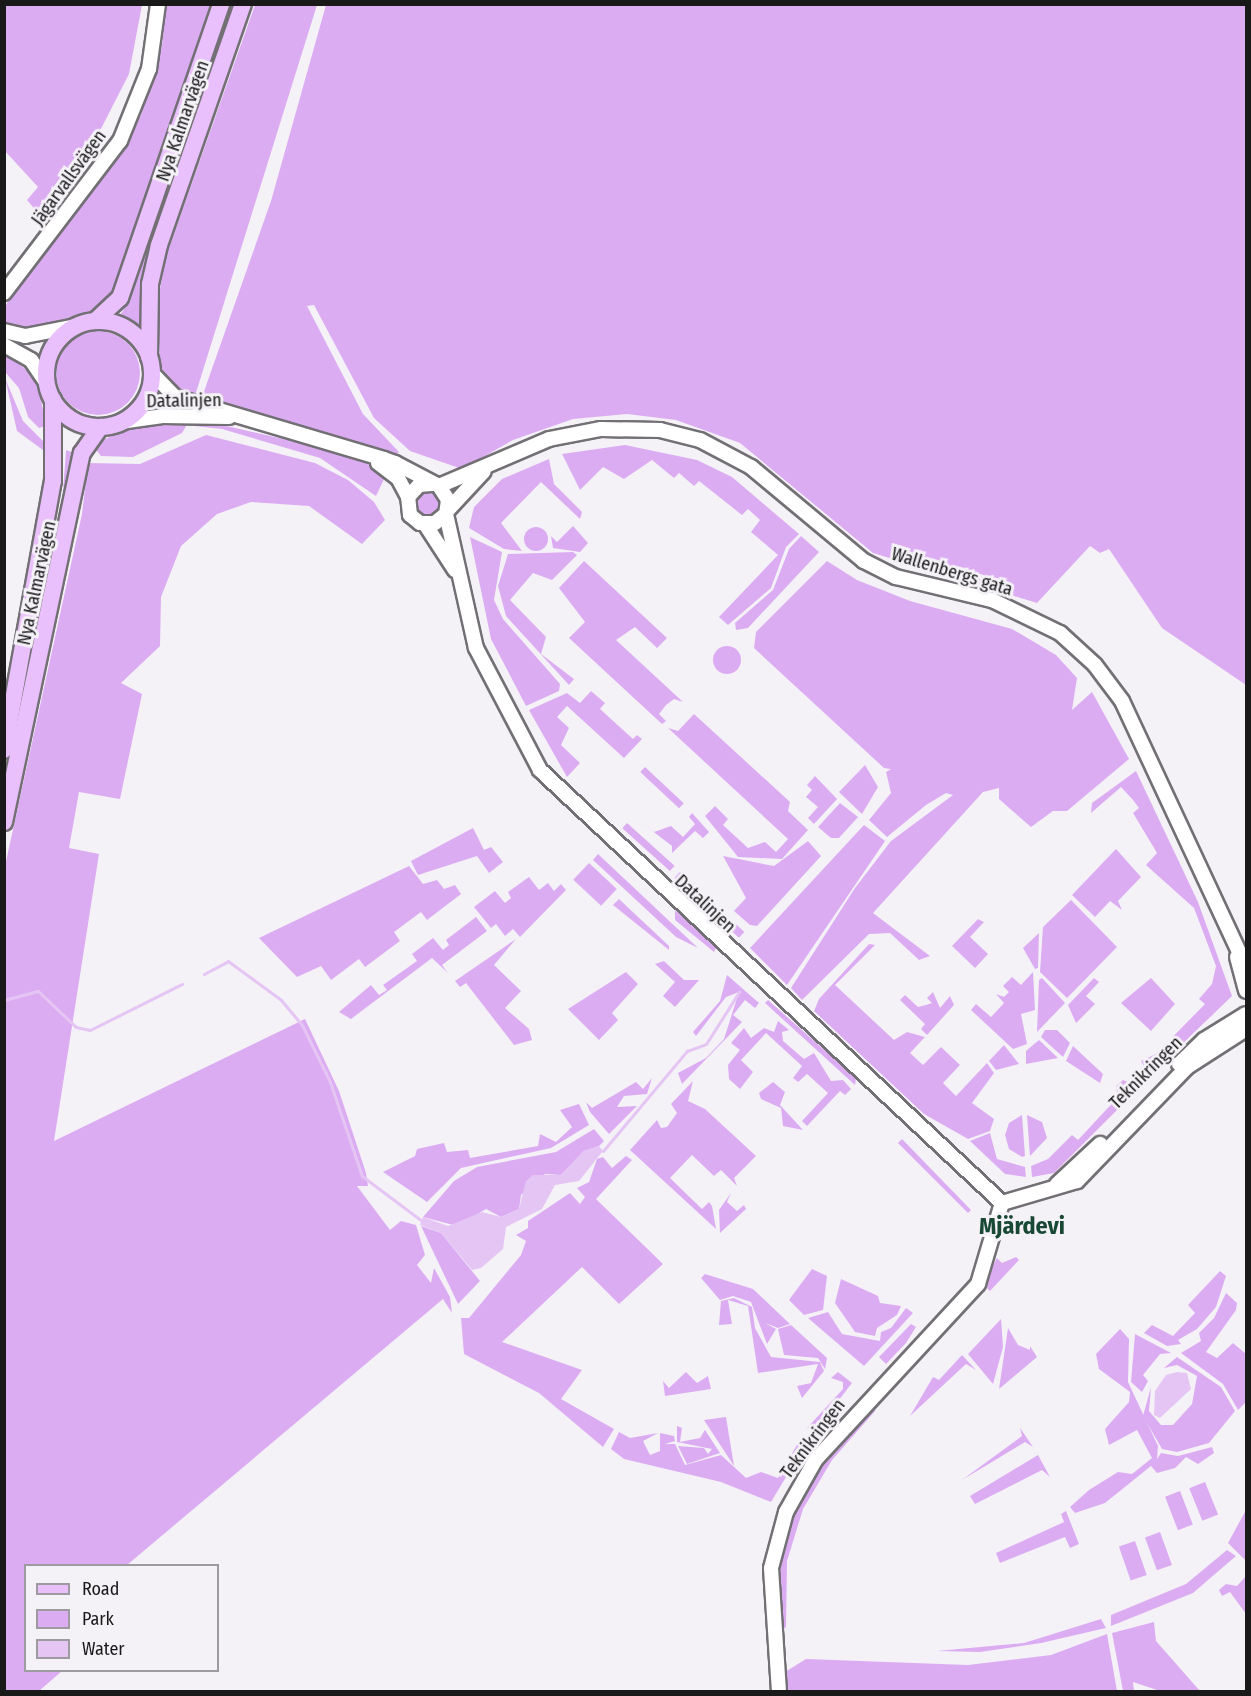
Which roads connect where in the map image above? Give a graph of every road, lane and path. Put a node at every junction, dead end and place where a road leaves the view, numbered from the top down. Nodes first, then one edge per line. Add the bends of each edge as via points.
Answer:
1 (158, 4) edge
2 (220, 4) edge
3 (243, 4) edge
4 (4, 293) edge
5 (94, 321) junction
6 (77, 326) junction
7 (4, 331) edge
8 (4, 345) edge
9 (150, 365) junction
10 (47, 384) junction
11 (53, 400) junction
12 (249, 419) junction
13 (120, 422) junction
14 (100, 427) junction
15 (352, 450) junction
16 (498, 461) junction
17 (437, 485) junction
18 (408, 497) junction
19 (446, 512) junction
20 (425, 524) junction
21 (459, 580) junction
22 (4, 750) edge
23 (4, 822) edge
24 (1230, 929) junction
25 (1246, 967) edge
26 (1246, 991) edge
27 (1246, 1014) edge
28 (1246, 1029) edge
29 (1050, 1189) junction
30 (1002, 1203) junction
31 (779, 1692) edge

1 - 4 street, Jägarvallsvägen via 149,69 124,133
2 - 5 main road, Nya Kalmarvägen via 120,298
3 - 9 main road, Nya Kalmarvägen via 159,245 150,284
5 - 6 main road
5 - 9 main road via 128,330
6 - 7 street via 25,336
6 - 10 main road via 50,354
8 - 10 street via 31,360
9 - 12 street, Datalinjen via 169,394
9 - 13 main road via 143,402
10 - 11 main road
11 - 14 main road via 77,422
11 - 22 main road, Nya Kalmarvägen via 53,482
12 - 13 street, Datalinjen via 194,415
12 - 15 street, Datalinjen
13 - 14 main road
14 - 23 main road, Nya Kalmarvägen via 82,453
15 - 17 street, Datalinjen via 395,463
15 - 18 street, Datalinjen via 391,471
16 - 17 street, Wallenbergs gata
16 - 19 street, Wallenbergs gata
16 - 24 street, Wallenbergs gata via 549,439 601,429 660,430 700,440 751,468 864,561 897,577 992,600 1060,633 1095,665 1122,701
17 - 18 street via 419,485
17 - 19 street via 448,500
18 - 20 street via 410,515
19 - 20 street
19 - 21 street, Datalinjen
20 - 21 street, Datalinjen
21 - 30 street, Datalinjen via 483,665 551,784
24 - 25 street, Wallenbergs gata
24 - 26 street, Wallenbergs gata
27 - 29 street, Teknikringen via 1204,1040
28 - 29 street, Teknikringen via 1187,1067 1077,1181
29 - 30 street, Teknikringen
30 - 31 street, Teknikringen via 994,1217 978,1284 875,1390 810,1468 780,1529 770,1590

